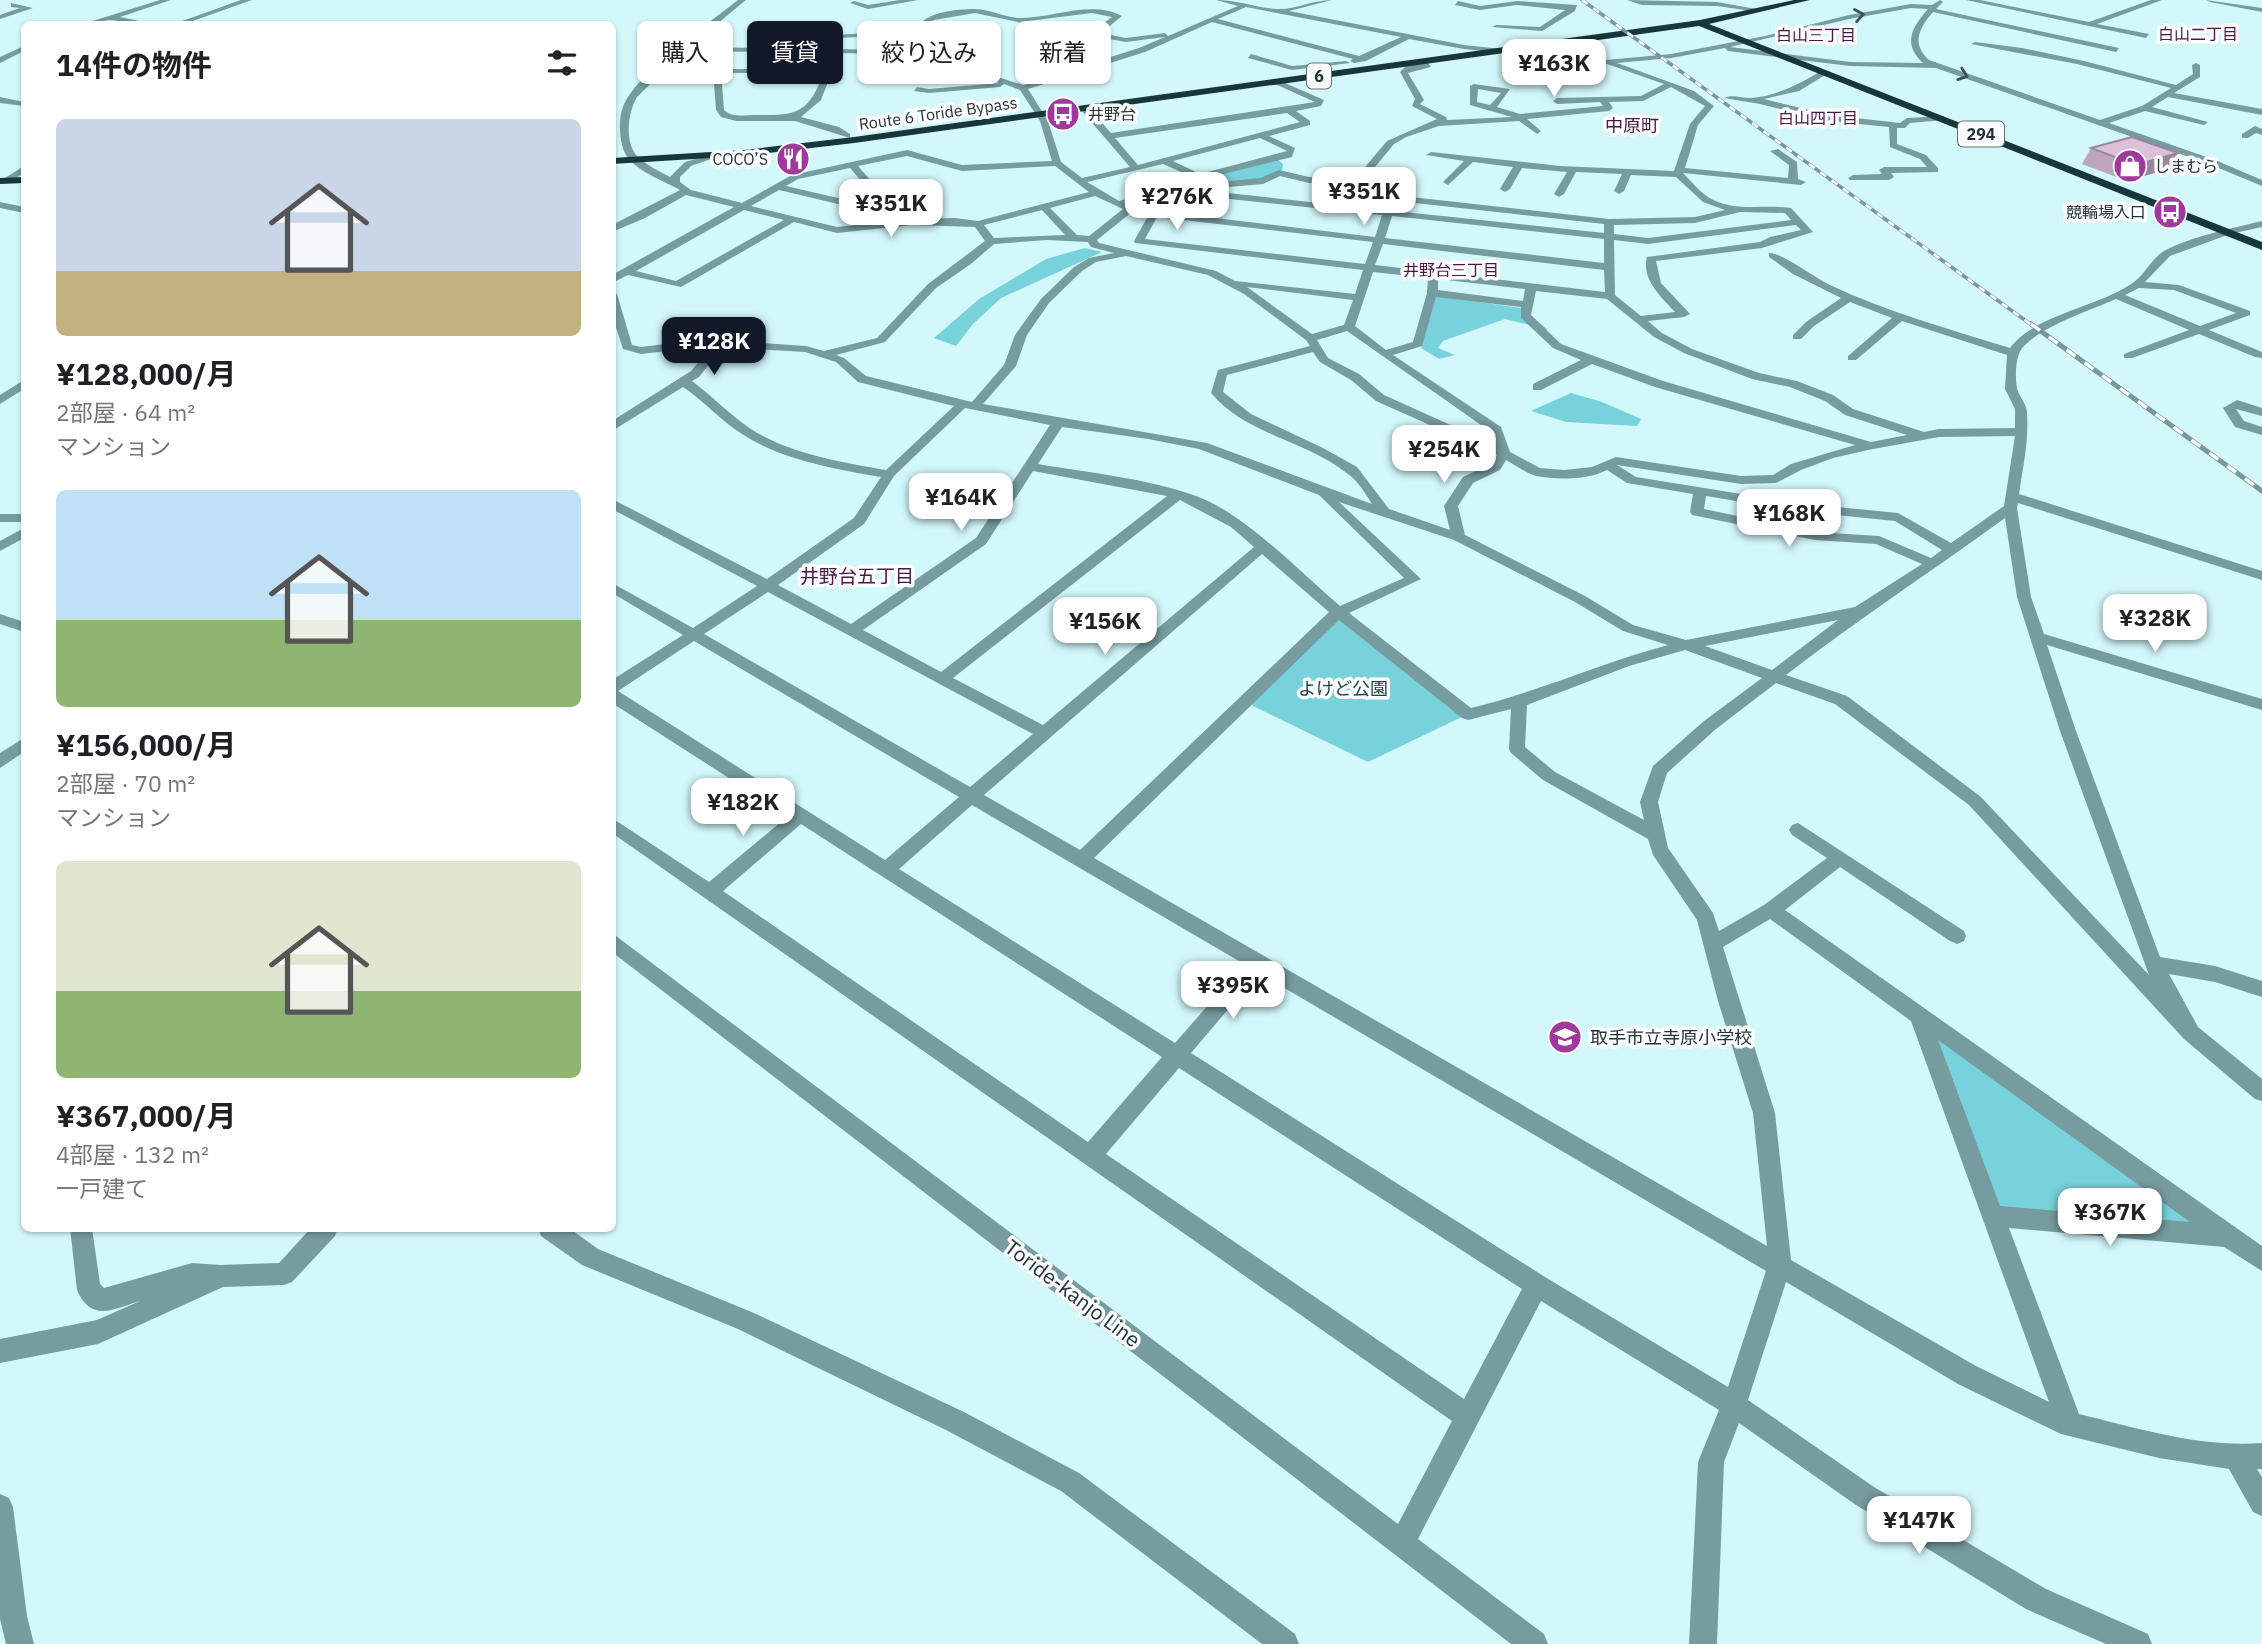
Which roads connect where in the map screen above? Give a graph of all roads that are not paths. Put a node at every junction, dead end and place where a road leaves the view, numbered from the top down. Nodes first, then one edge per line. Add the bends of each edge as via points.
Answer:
1 (2, 0) edge
2 (30, 0) edge
3 (167, 0) edge
4 (248, 0) edge
5 (742, 0) edge
6 (863, 0) edge
7 (914, 0) edge
8 (1220, 0) edge
9 (1328, 0) edge
10 (1567, 0) edge
11 (1631, 0) edge
12 (1784, 0) edge
13 (1806, 0) edge
14 (1941, 0) edge
15 (1970, 0) edge
16 (1987, 0) edge
17 (2158, 0) edge
18 (2210, 0) edge
19 (1662, 2) edge
20 (1716, 2) edge
21 (2236, 2) edge
22 (967, 3) dead end
23 (16, 4) junction
24 (1458, 4) dead end
25 (1102, 5) dead end
26 (1245, 5) junction
27 (1933, 8) junction
28 (1572, 9) junction
29 (1752, 9) junction
30 (2262, 9) edge
31 (0, 10) edge
32 (1092, 10) junction
33 (975, 11) junction
34 (1280, 11) junction
35 (0, 17) edge
36 (1494, 17) dead end
37 (109, 18) junction
38 (1020, 20) joint
39 (1212, 20) junction
40 (98, 21) edge
41 (130, 21) edge
42 (187, 21) edge
43 (717, 21) edge
44 (927, 21) edge
45 (1695, 21) junction
46 (2091, 23) junction
47 (1612, 33) junction
48 (1182, 34) junction
49 (857, 35) edge
50 (1407, 37) junction
51 (733, 41) edge
52 (1745, 41) junction
53 (1975, 44) dead end
54 (1711, 47) junction
55 (1477, 49) junction
56 (21, 50) edge
57 (2116, 50) junction
58 (1499, 51) junction
59 (1782, 55) junction
60 (1251, 56) dead end
61 (1363, 59) junction
62 (0, 61) edge
63 (1425, 61) junction
64 (1606, 62) junction
65 (2084, 63) junction
66 (1348, 65) junction
67 (2196, 65) dead end
68 (1937, 66) junction
69 (1826, 72) junction
70 (1001, 82) edge
71 (1278, 82) junction
72 (644, 84) edge
73 (718, 84) edge
74 (823, 84) edge
75 (1007, 84) junction
76 (1670, 85) junction
77 (2176, 87) junction
78 (1023, 88) junction
79 (917, 89) dead end
80 (2166, 94) junction
81 (1728, 98) dead end
82 (0, 100) edge
83 (1749, 100) junction
84 (1557, 101) dead end
85 (1604, 101) junction
86 (21, 104) edge
87 (1084, 108) junction
88 (1492, 108) dead end
89 (2145, 108) junction
90 (1289, 110) junction
91 (1037, 112) junction
92 (2262, 112) edge
93 (1520, 117) junction
94 (796, 118) junction
95 (1941, 118) junction
96 (2204, 122) dead end
97 (1438, 123) junction
98 (2100, 123) junction
99 (1894, 125) junction
100 (1537, 131) dead end
101 (2262, 132) edge
102 (1261, 135) junction
103 (2245, 135) dead end
104 (1110, 136) junction
105 (851, 138) junction
106 (1775, 151) dead end
107 (616, 155) edge
108 (714, 155) junction
109 (1431, 155) dead end
110 (633, 157) junction
111 (616, 160) edge
112 (1165, 160) junction
113 (1470, 160) junction
114 (867, 161) junction
115 (1057, 163) junction
116 (852, 165) junction
117 (1518, 166) junction
118 (1136, 168) junction
119 (1573, 169) junction
120 (1628, 172) junction
121 (1679, 172) junction
122 (1199, 177) junction
123 (1853, 177) dead end
124 (1079, 180) junction
125 (675, 182) junction
126 (1358, 182) junction
127 (1448, 182) dead end
128 (2262, 183) edge
129 (778, 187) junction
130 (1505, 189) dead end
131 (1619, 191) dead end
132 (686, 192) junction
133 (1096, 193) junction
134 (1559, 194) dead end
135 (1393, 198) junction
136 (1118, 204) junction
137 (0, 205) edge
138 (743, 207) junction
139 (1044, 207) junction
140 (1131, 208) junction
141 (21, 209) edge
142 (871, 209) junction
143 (1741, 209) junction
144 (1154, 214) junction
145 (1387, 214) junction
146 (791, 219) junction
147 (1609, 222) junction
148 (1797, 222) junction
149 (978, 224) junction
150 (2262, 224) edge
151 (1035, 225) junction
152 (616, 227) edge
153 (848, 228) junction
154 (2227, 232) junction
155 (1074, 238) junction
156 (1092, 239) junction
157 (1379, 239) junction
158 (1609, 239) junction
159 (991, 241) junction
160 (2262, 246) edge
161 (1125, 253) junction
162 (1773, 255) dead end
163 (1609, 267) junction
164 (1371, 268) junction
165 (627, 272) junction
166 (1433, 275) junction
167 (616, 278) edge
168 (1230, 282) junction
169 (2137, 285) junction
170 (1531, 287) junction
171 (1432, 293) junction
172 (2116, 295) junction
173 (1610, 296) junction
174 (1850, 297) junction
175 (1360, 298) junction
176 (1528, 305) junction
177 (616, 308) edge
178 (1901, 316) junction
179 (1641, 319) junction
180 (1349, 327) junction
181 (2197, 329) junction
182 (1797, 337) dead end
183 (720, 343) junction
184 (1313, 343) junction
185 (2012, 353) junction
186 (1384, 354) junction
187 (824, 355) junction
188 (2128, 356) dead end
189 (1852, 358) dead end
190 (2261, 358) edge
191 (1591, 360) junction
192 (683, 381) junction
193 (21, 386) edge
194 (1537, 387) dead end
195 (0, 400) edge
196 (969, 405) junction
197 (2262, 412) edge
198 (616, 421) edge
199 (1058, 423) junction
200 (2262, 431) edge
201 (2021, 432) junction
202 (1923, 436) junction
203 (1868, 446) junction
204 (1504, 454) junction
205 (1608, 465) junction
206 (1031, 467) junction
207 (889, 474) junction
208 (1319, 489) junction
209 (1700, 492) junction
210 (1177, 495) junction
211 (2012, 502) junction
212 (616, 505) edge
213 (1385, 513) junction
214 (0, 518) edge
215 (21, 518) edge
216 (21, 534) edge
217 (1459, 537) junction
218 (1263, 546) junction
219 (0, 547) edge
220 (1952, 550) junction
221 (1933, 564) junction
222 (2262, 576) edge
223 (767, 586) junction
224 (616, 589) edge
225 (1338, 612) junction
226 (1858, 612) junction
227 (0, 619) edge
228 (21, 626) edge
229 (851, 631) junction
230 (693, 635) junction
231 (2037, 637) junction
232 (1686, 645) junction
233 (1776, 676) junction
234 (942, 679) junction
235 (616, 685) edge
236 (616, 698) edge
237 (1519, 702) junction
238 (2262, 705) edge
239 (1044, 733) junction
240 (21, 746) edge
241 (0, 762) edge
242 (970, 797) junction
243 (801, 815) junction
244 (616, 827) edge
245 (1798, 830) dead end
246 (1656, 835) junction
247 (1082, 859) junction
248 (1838, 859) junction
249 (886, 869) junction
250 (710, 891) junction
251 (1771, 910) junction
252 (1957, 936) dead end
253 (1713, 943) junction
254 (616, 944) edge
255 (1258, 961) junction
256 (2153, 964) junction
257 (2262, 989) edge
258 (1919, 1016) junction
259 (2191, 1033) junction
260 (1177, 1053) junction
261 (2262, 1092) edge
262 (1090, 1156) junction
263 (1994, 1216) junction
264 (82, 1232) edge
265 (323, 1232) edge
266 (555, 1232) edge
267 (2228, 1237) junction
268 (2262, 1260) edge
269 (1780, 1264) junction
270 (222, 1276) junction
271 (1537, 1284) junction
272 (0, 1350) edge
273 (1734, 1405) junction
274 (1467, 1419) junction
275 (2070, 1425) junction
276 (2249, 1457) edge
277 (2262, 1503) edge
278 (0, 1507) edge
279 (1401, 1545) junction
280 (20, 1644) edge
281 (1285, 1644) edge
282 (1534, 1644) edge
283 (1703, 1644) edge
284 (2138, 1644) edge

1 - 23 street
2 - 23 street
3 - 37 street
4 - 42 street
5 - 43 street
6 - 7 street via 854,3 868,6
8 - 26 street
9 - 34 street
10 - 28 street
11 - 19 street
12 - 29 highway, Route 6 Toride Bypass / 6
13 - 45 highway, Route 6 Toride Bypass / 6
14 - 27 street
15 - 46 street
16 - 46 street
17 - 46 street
18 - 21 street
19 - 20 street
20 - 29 street
21 - 30 street
22 - 33 street
23 - 31 street
23 - 35 street via 29,8
24 - 28 street
25 - 32 street
26 - 34 street
26 - 39 street
52 -> 27 street via 1911,6
27 - 57 street
27 - 68 street via 1915,30 1912,47 1919,57
28 - 36 street via 1542,29 1497,31
29 - 45 highway, Route 6 Toride Bypass / 6
32 - 38 street
32 - 48 street via 1118,16 1095,34 1126,40
33 - 38 street
33 - 44 street
34 - 50 street
37 - 40 street
37 - 41 street
39 - 48 street
39 - 61 street
45 - 47 highway, Route 6 Toride Bypass / 6
45 - 52 highway, 294
46 - 57 street via 2142,37
47 - 55 highway, Route 6 Toride Bypass / 6
47 - 58 highway, Route 6 Toride Bypass / 6
48 - 78 street
49 - 51 street
50 - 55 street
50 - 61 street
52 - 54 street
52 - 59 highway, 294
53 - 65 street
54 - 59 street
54 - 64 street
55 - 58 street
55 - 66 highway, Route 6 Toride Bypass / 6
56 - 62 street
57 - 65 street
58 - 63 highway, Route 6 Toride Bypass / 6
58 - 64 street
59 - 68 street
59 - 69 highway, 294
60 - 66 street via 1292,68
61 - 66 street
63 - 71 highway, Route 6 Toride Bypass / 6
63 - 97 street via 1429,65 1404,72 1418,92 1420,100 1415,104 1439,115 1443,119
64 - 76 street
65 - 77 street via 2081,65
66 - 91 highway, Route 6 Toride Bypass / 6
67 - 77 street via 2197,75
68 -> 98 street
69 - 83 street via 1796,89
69 - 95 highway, 294
70 - 75 street
71 - 87 highway, Route 6 Toride Bypass / 6
71 - 90 street via 1320,100
72 - 110 street via 626,107
73 - 94 street via 724,116
74 - 94 street via 818,98
75 - 78 street
75 - 79 street
76 - 85 street via 1643,98
76 - 121 street via 1695,94 1710,106 1694,124
77 - 80 street
78 - 91 street
80 - 89 street
80 - 92 street
81 - 83 street
82 - 86 street
83 - 99 street via 1829,118
84 - 85 street
85 - 93 street via 1609,108
87 - 91 highway, Route 6 Toride Bypass / 6
87 - 104 street
88 - 93 street
89 - 96 street
89 - 98 street
90 - 102 street via 1307,123
90 - 104 street
91 - 105 highway, Route 6 Toride Bypass / 6
91 - 115 street
93 - 97 street
93 - 100 street
94 - 105 street via 841,130
95 - 99 street
95 - 154 highway, 294
97 - 126 street via 1398,137 1378,153
98 - 128 street
99 - 123 street via 1893,145 1923,157 1935,170 1884,170 1889,177
101 - 103 street via 2255,129
102 - 112 street
102 - 122 street via 1292,150 1289,155
104 - 118 street
105 - 108 highway, Route 6 Toride Bypass / 6
105 - 110 highway, Route 6 Toride Bypass / 6
105 - 114 street
106 - 121 street via 1794,164 1797,181
107 - 110 highway, Route 6 Toride Bypass / 6
108 - 110 highway, Route 6 Toride Bypass / 6
108 - 125 street via 685,167
109 - 113 street
110 - 111 highway, Route 6 Toride Bypass / 6
110 - 125 street
112 - 118 street
112 - 122 street
113 - 117 street
113 - 127 street
114 - 115 street via 907,153 962,168
114 - 116 street
115 - 124 street
116 - 129 street via 795,177
116 - 142 street via 881,198
117 - 119 street
117 - 130 street
118 - 124 street
119 - 120 street
119 - 134 street
120 - 121 street
120 - 131 street
121 - 143 street via 1698,194
122 - 126 street via 1218,185 1263,181 1279,173 1309,180
124 - 133 street
125 - 132 street via 687,188
126 - 135 street via 1363,190
129 - 138 street
129 - 142 street
132 - 138 street
132 - 152 street
133 - 136 street
133 - 139 street
135 - 145 street
135 - 147 street
136 - 140 street
136 - 145 street via 1172,190
137 - 141 street
138 - 146 street
138 - 165 street
139 - 151 street
139 - 155 street
140 - 144 street
140 - 156 street
142 - 153 street
143 - 147 street via 1695,220
143 - 148 street via 1788,210
144 - 157 street
144 - 164 street via 1139,241
145 - 157 street
145 - 158 street
146 - 153 street via 837,230
146 - 165 street via 677,285
147 - 158 street
148 - 158 street via 1648,242
148 - 179 street via 1808,232 1762,244 1651,259 1649,269 1660,290 1684,314
149 - 151 street
149 - 153 street via 955,221
149 - 159 street
150 - 154 street
151 - 155 street
151 - 159 street
154 - 160 highway, 294
154 - 169 street via 2166,254
155 - 156 street
156 - 161 street via 1095,245
157 - 163 street
157 - 164 street
158 - 163 street
159 - 187 street via 932,286 881,340
161 - 168 street via 1212,273
161 - 196 street via 1093,260 1078,269 1045,301 1021,335 1010,366
162 - 174 street via 1815,283
163 - 173 street
164 - 166 street
164 - 175 street
165 - 167 street
166 - 170 street
166 - 171 street
168 - 175 street
168 - 184 street
169 - 172 street
169 - 181 street via 2175,288 2250,314
170 - 173 street
170 - 176 street
171 - 176 street
171 - 186 street via 1418,344
172 - 181 street
172 - 185 street via 2028,336
173 - 179 street
174 - 178 street
174 - 182 street
175 - 180 street
176 - 191 street via 1525,316 1557,346
177 - 183 street via 627,347 640,351
178 - 185 street
178 - 189 street
179 - 202 street via 1658,335 1688,351 1793,384 1829,398 1849,412
180 - 184 street
180 - 186 street
181 - 188 street
181 - 190 street
183 - 187 street via 806,349
183 - 192 street via 695,374
184 - 204 street via 1324,360 1380,398
184 - 213 street via 1222,373 1217,393 1233,411 1314,447 1354,472
185 - 201 street via 2011,389 2021,409
186 - 204 street via 1497,430
187 - 196 street via 840,360 862,379
191 - 194 street
191 - 203 street
192 - 198 street
192 - 207 street via 747,432 772,444 845,467
193 - 195 street
196 - 199 street
196 - 207 street
197 - 200 street via 2237,404 2229,408 2239,424
199 - 206 street
199 - 208 street via 1202,446
201 - 202 street
201 - 211 street
202 - 203 street
203 - 205 street via 1829,454 1776,479 1741,480 1616,461
204 - 205 street via 1537,472 1595,471
204 - 217 street via 1495,467 1468,480 1451,506
205 - 209 street via 1632,480
206 - 210 street
206 - 229 street via 981,541
207 - 223 street via 859,521
208 - 213 street
208 - 225 street via 1414,579
209 - 220 street via 1898,517
209 - 221 street via 1698,512 1815,536 1879,540
210 - 218 street via 1236,524
210 - 234 street
211 - 220 street
211 - 222 street
211 - 231 street via 2024,597
212 - 223 street
213 - 217 street
214 - 215 street
216 - 219 street
217 - 232 street via 1628,628
218 - 225 street
218 - 239 street
220 - 221 street
221 - 226 street
223 - 229 street
223 - 230 street
224 - 230 street
225 - 237 street via 1468,714
225 - 247 street
226 - 232 street
226 - 233 street
227 - 228 street
229 - 234 street
230 - 235 street
230 - 242 street
231 - 238 street
231 - 256 street
232 - 233 street
232 - 237 street via 1624,662
233 - 246 street via 1658,769 1649,802
233 - 259 street via 1841,700 1975,801
234 - 239 street
236 - 243 street
237 - 246 street via 1517,750 1549,776
239 - 242 street
240 - 241 street
242 - 247 street
242 - 249 street
243 - 249 street
243 - 250 street
244 - 250 street
245 - 248 street
246 - 253 street via 1659,850 1706,918
247 - 255 street
248 - 251 street
248 - 252 street
249 - 260 street
250 - 262 street
251 - 253 street
251 - 258 street
253 - 269 street via 1764,1113
254 - 279 street, Toride-kanjo Line
255 - 260 street
255 - 269 street
256 - 257 street via 2216,974
256 - 259 street
258 - 263 street
258 - 267 street
259 - 261 street
260 - 262 street
260 - 271 street
262 - 274 street
263 - 267 street
263 - 275 street
264 - 270 street via 89,1290 100,1301 192,1274
265 - 270 street via 284,1274
266 - 281 street via 590,1257 746,1321 1070,1482
267 - 268 street
269 - 273 street
269 - 275 street via 1968,1375
270 - 272 street via 98,1332
271 - 273 street
271 - 274 street
273 - 283 street via 1711,1462
273 - 284 street via 1865,1496 2036,1599
274 - 279 street
275 - 276 street via 2159,1445
276 - 277 street
278 - 280 street
279 - 282 street, Toride-kanjo Line

